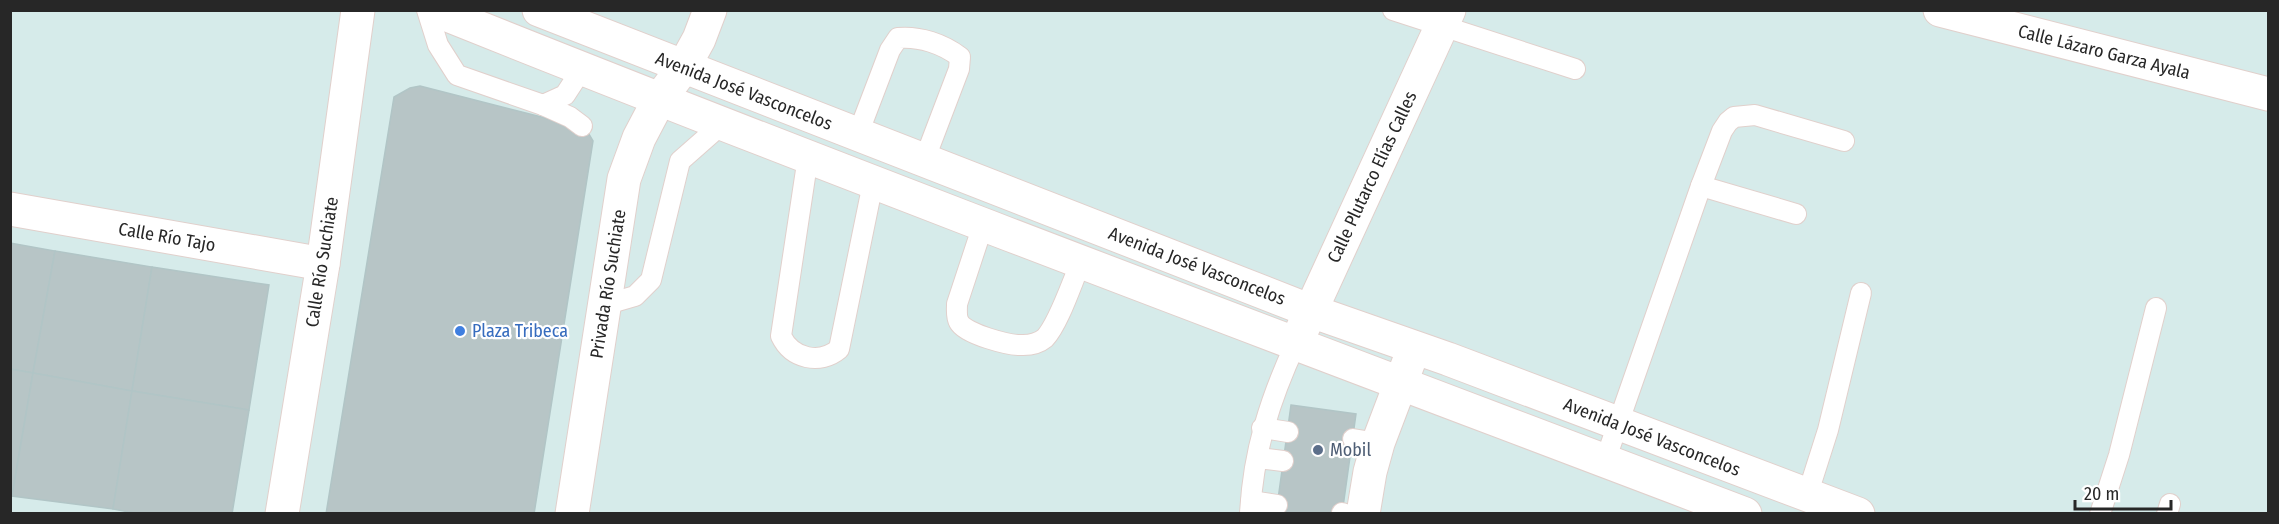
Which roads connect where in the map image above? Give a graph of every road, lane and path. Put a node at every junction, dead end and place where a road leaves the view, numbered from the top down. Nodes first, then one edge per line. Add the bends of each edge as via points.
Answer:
1 (358, 10) edge
2 (427, 10) edge
3 (435, 10) edge
4 (539, 10) edge
5 (710, 10) edge
6 (1393, 10) edge
7 (1940, 10) edge
8 (1445, 19) edge
9 (683, 68) junction
10 (582, 69) junction
11 (1575, 69) dead end
12 (2268, 94) edge
13 (659, 100) junction
14 (543, 105) junction
15 (722, 124) junction
16 (582, 126) dead end
17 (858, 134) junction
18 (1844, 141) dead end
19 (808, 157) junction
20 (924, 161) junction
21 (873, 183) junction
22 (1701, 186) junction
23 (10, 209) edge
24 (1796, 214) dead end
25 (983, 225) junction
26 (1081, 261) junction
27 (323, 264) junction
28 (1861, 293) dead end
29 (604, 306) junction
30 (2156, 308) dead end
31 (1311, 311) junction
32 (1296, 343) junction
33 (1414, 348) junction
34 (1401, 385) junction
35 (1619, 424) junction
36 (1262, 428) junction
37 (1287, 432) dead end
38 (1258, 458) junction
39 (1283, 461) dead end
40 (1605, 461) junction
41 (1807, 496) junction
42 (1277, 505) dead end
43 (1251, 507) edge
44 (282, 513) edge
45 (572, 513) edge
46 (1363, 513) edge
47 (1745, 513) edge
48 (1858, 513) edge
49 (2100, 513) edge

1 - 27 main road, Calle Río Suchiate
2 - 14 lane via 438,45 457,75
3 - 10 main road, Avenida José Vasconcelos
4 - 9 main road, Avenida José Vasconcelos
5 - 9 main road, Privada Río Suchiate
6 - 8 lane
7 - 12 main road, Calle Lázaro Garza Ayala
8 - 11 lane
8 - 31 main road, Calle Plutarco Elías Calles
9 - 13 main road, Privada Río Suchiate
9 - 17 main road, Avenida José Vasconcelos
10 - 13 main road, Avenida José Vasconcelos
10 - 14 lane via 565,95
13 - 15 main road, Avenida José Vasconcelos
13 - 29 main road, Privada Río Suchiate via 624,179
14 - 16 lane
15 - 19 main road, Avenida José Vasconcelos
15 - 29 lane via 680,161 651,280 636,296
17 - 20 main road, Avenida José Vasconcelos
17 - 20 lane via 898,38 914,37 951,50 960,57 959,69
18 - 22 lane via 1755,115 1734,117 1722,131
19 - 21 main road, Avenida José Vasconcelos
19 - 21 lane via 781,336 786,348 807,358 830,357 839,349
20 - 31 main road, Avenida José Vasconcelos
21 - 25 main road, Avenida José Vasconcelos
22 - 24 lane
22 - 35 lane
23 - 27 main road, Calle Río Tajo
25 - 26 main road, Avenida José Vasconcelos
25 - 26 lane via 957,304 959,324 971,333 1020,346 1043,339 1052,328
26 - 32 main road, Avenida José Vasconcelos
27 - 44 main road, Calle Río Suchiate
28 - 41 lane via 1828,430
29 - 45 main road, Privada Río Suchiate
30 - 49 lane via 2125,434
31 - 32 main road, Calle Plutarco Elías Calles
31 - 33 main road, Avenida José Vasconcelos
32 - 34 main road, Avenida José Vasconcelos
32 - 36 lane
33 - 34 main road
33 - 35 main road, Avenida José Vasconcelos
34 - 40 main road, Avenida José Vasconcelos
34 - 46 main road via 1362,456
35 - 40 lane
35 - 41 main road, Avenida José Vasconcelos
36 - 37 lane
36 - 38 lane
38 - 39 lane
38 - 43 lane
40 - 47 main road, Avenida José Vasconcelos
41 - 48 main road, Avenida José Vasconcelos
42 - 43 lane

